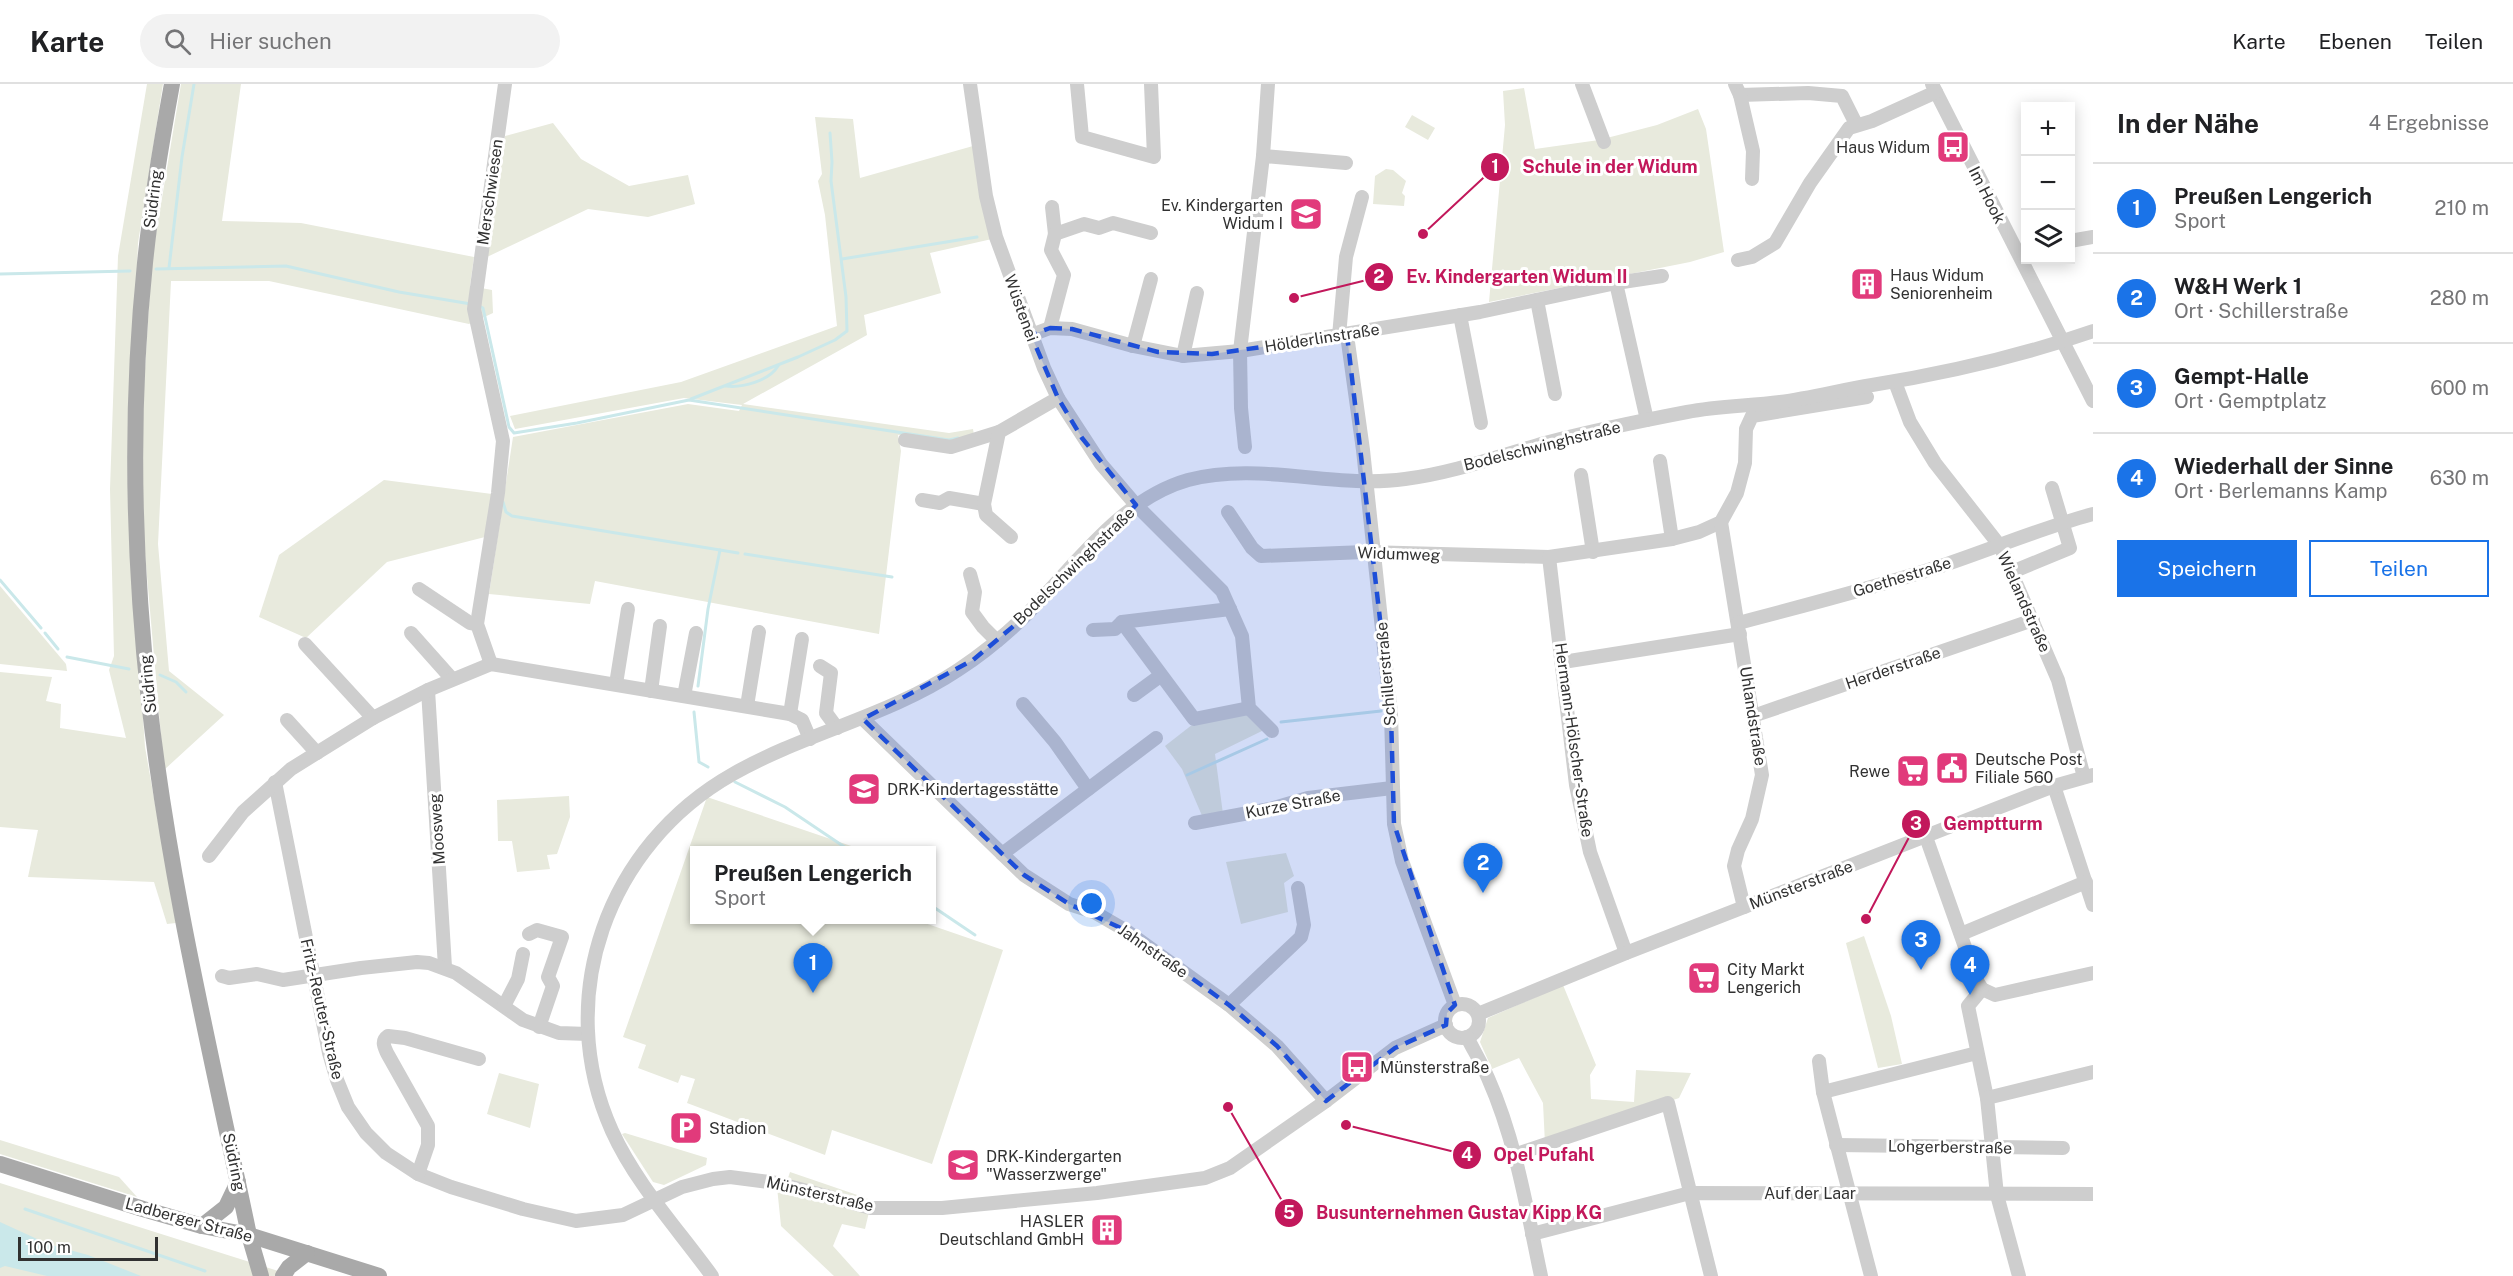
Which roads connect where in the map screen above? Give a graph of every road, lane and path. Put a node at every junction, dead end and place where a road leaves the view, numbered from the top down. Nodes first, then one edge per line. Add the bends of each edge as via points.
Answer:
1 (172, 84) edge
2 (505, 84) edge
3 (970, 84) edge
4 (1077, 84) edge
5 (1151, 84) edge
6 (1268, 84) edge
7 (1582, 84) edge
8 (1934, 88) edge
9 (1738, 89) edge
10 (1856, 124) junction
11 (1604, 142) dead end
12 (1263, 156) junction
13 (1346, 163) dead end
14 (1752, 179) dead end
15 (1362, 197) dead end
16 (1052, 207) dead end
17 (1151, 233) dead end
18 (1055, 234) junction
19 (2093, 237) edge
20 (2075, 240) edge
21 (2020, 250) edge
22 (1738, 260) dead end
23 (1662, 276) dead end
24 (1151, 279) dead end
25 (1616, 283) junction
26 (1197, 293) dead end
27 (1537, 300) junction
28 (1460, 315) junction
29 (1050, 328) junction
30 (2093, 331) edge
31 (1030, 335) junction
32 (1343, 336) junction
33 (2061, 342) junction
34 (1133, 346) junction
35 (1240, 351) junction
36 (1184, 356) junction
37 (1895, 382) junction
38 (1555, 394) dead end
39 (1867, 397) dead end
40 (1058, 398) junction
41 (2093, 401) edge
42 (1647, 420) junction
43 (1481, 423) dead end
44 (999, 432) junction
45 (905, 440) dead end
46 (1245, 447) dead end
47 (1660, 460) dead end
48 (1581, 475) dead end
49 (1366, 481) junction
50 (2052, 488) dead end
51 (922, 500) dead end
52 (984, 504) junction
53 (1136, 505) junction
54 (1228, 512) dead end
55 (2093, 514) edge
56 (1721, 522) junction
57 (2062, 522) junction
58 (1011, 537) dead end
59 (1672, 539) junction
60 (2000, 546) junction
61 (1593, 552) junction
62 (1374, 554) junction
63 (1549, 557) junction
64 (2012, 572) junction
65 (970, 574) dead end
66 (419, 589) dead end
67 (628, 609) dead end
68 (1230, 609) junction
69 (2033, 620) junction
70 (1122, 622) junction
71 (477, 624) junction
72 (660, 626) dead end
73 (1739, 629) junction
74 (1093, 630) dead end
75 (759, 632) dead end
76 (411, 633) dead end
77 (696, 633) dead end
78 (802, 639) dead end
79 (997, 641) junction
80 (305, 644) dead end
81 (1563, 662) junction
82 (490, 664) junction
83 (820, 666) dead end
84 (1160, 676) junction
85 (452, 679) junction
86 (616, 684) junction
87 (428, 690) junction
88 (651, 691) junction
89 (1134, 695) dead end
90 (684, 696) junction
91 (1023, 704) dead end
92 (747, 706) junction
93 (1249, 708) junction
94 (790, 714) junction
95 (1753, 717) junction
96 (373, 718) junction
97 (862, 719) junction
98 (287, 720) dead end
99 (837, 729) junction
100 (1272, 731) dead end
101 (1156, 738) dead end
102 (810, 739) junction
103 (317, 753) junction
104 (2088, 776) edge
105 (275, 782) junction
106 (2054, 786) junction
107 (1392, 788) junction
108 (1088, 789) junction
109 (1195, 823) dead end
110 (1926, 837) junction
111 (1002, 854) junction
112 (209, 856) dead end
113 (2086, 882) junction
114 (1298, 888) dead end
115 (2093, 905) edge
116 (1744, 907) junction
117 (529, 934) dead end
118 (1960, 934) junction
119 (1626, 952) junction
120 (523, 954) dead end
121 (444, 967) junction
122 (2093, 973) edge
123 (315, 975) junction
124 (222, 976) dead end
125 (1983, 989) junction
126 (1229, 1005) junction
127 (1455, 1005) junction
128 (504, 1006) junction
129 (1478, 1014) junction
130 (1446, 1025) junction
131 (539, 1027) junction
132 (588, 1034) junction
133 (1467, 1037) junction
134 (1977, 1053) junction
135 (479, 1059) dead end
136 (1819, 1061) dead end
137 (2093, 1072) edge
138 (1823, 1092) junction
139 (1987, 1098) junction
140 (1326, 1101) junction
141 (1836, 1146) junction
142 (1993, 1148) junction
143 (2063, 1148) dead end
144 (1514, 1155) junction
145 (0, 1164) edge
146 (418, 1174) junction
147 (238, 1182) junction
148 (1849, 1192) junction
149 (1690, 1193) junction
150 (2093, 1194) edge
151 (1997, 1195) junction
152 (656, 1201) junction
153 (202, 1226) junction
154 (1532, 1234) junction
155 (249, 1235) junction
156 (307, 1253) junction
157 (261, 1276) edge
158 (283, 1276) edge
159 (379, 1276) edge
160 (712, 1276) edge
161 (1541, 1276) edge
162 (1711, 1276) edge
163 (1870, 1276) edge
164 (2019, 1276) edge

1 - 147 main road, Südring via 155,177 140,325 135,433 141,624 173,866
2 - 71 street, Merschwiesen via 475,305 503,441
3 - 31 street, Wüstenei via 986,196
4 - 5 street via 1082,137 1154,157
6 - 12 street
7 - 11 street
8 - 10 street via 1872,121
8 - 21 street, Im Hook
9 - 10 street via 1842,96
9 - 14 street via 1753,151
10 - 22 street via 1849,128 1810,183 1775,243 1752,257
12 - 13 street
12 - 35 street
15 - 32 street, Schillerstraße via 1346,257
16 - 18 street
17 - 18 street via 1113,223 1099,228 1084,225
18 - 29 street via 1051,250 1064,276
19 - 20 street
21 - 33 street, Im Hook
23 - 25 street, Hölderlinstraße
24 - 34 street
25 - 27 street, Hölderlinstraße
25 - 42 street
26 - 36 street
27 - 28 street, Hölderlinstraße
27 - 38 street
28 - 32 street, Hölderlinstraße
28 - 43 street
29 - 31 street, Hölderlinstraße
29 - 34 street, Hölderlinstraße via 1072,329
30 - 33 street, Bodelschwinghstraße
31 - 40 street, Wüstenei
32 - 35 street, Hölderlinstraße
32 - 49 street, Schillerstraße
33 - 37 street, Bodelschwinghstraße via 2001,360
33 - 41 street, Im Hook
34 - 36 street, Hölderlinstraße
35 - 36 street, Hölderlinstraße
35 - 46 street
37 - 42 street, Bodelschwinghstraße
37 - 60 street, Wielandstraße via 1910,422 1935,464
39 - 56 street via 1752,416 1746,429 1745,463 1737,493
40 - 44 street
40 - 53 street, Wüstenei via 1101,464
42 - 49 street, Bodelschwinghstraße via 1551,441 1432,475
44 - 45 street via 951,447
44 - 52 street
47 - 59 street
48 - 61 street
49 - 53 street, Bodelschwinghstraße via 1223,474 1184,481
49 - 62 street, Schillerstraße
50 - 57 street
51 - 52 street via 940,503 948,498
52 - 58 street via 986,515
53 - 68 street, Wüstenei via 1222,591
53 - 79 street, Bodelschwinghstraße
54 - 62 street, Widumweg via 1252,548 1262,556
55 - 57 street, Goethestraße
56 - 59 street, Widumweg
56 - 73 street, Uhlandstraße
57 - 60 street, Goethestraße
57 - 64 street via 2070,548
59 - 61 street, Widumweg
60 - 64 street, Wielandstraße
60 - 73 street, Goethestraße
61 - 63 street, Widumweg
62 - 63 street, Widumweg
62 - 107 street, Schillerstraße via 1391,714
63 - 81 street, Hermann-Hölscher-Straße
64 - 69 street, Wielandstraße
65 - 79 street via 975,592 972,612
66 - 71 street
67 - 86 street
68 - 70 street
68 - 93 street, Wüstenei via 1242,636
69 - 95 street, Herderstraße
69 - 104 street, Wielandstraße via 2058,680
70 - 74 street via 1115,629
70 - 84 street
71 - 82 street
72 - 88 street
73 - 81 street, Goethestraße
73 - 95 street, Uhlandstraße
75 - 92 street
76 - 85 street
77 - 90 street
78 - 94 street
79 - 97 street, Bodelschwinghstraße via 944,679
80 - 96 street
81 - 119 street, Hermann-Hölscher-Straße via 1576,785 1590,852
82 - 85 street
82 - 86 street
83 - 99 street via 831,673 826,713
84 - 89 street
84 - 93 street via 1194,719
85 - 87 street
86 - 88 street
87 - 96 street
87 - 121 street, Moosweg
88 - 90 street
90 - 92 street
91 - 108 street
92 - 94 street
93 - 100 street
94 - 102 street via 802,720
95 - 116 street, Uhlandstraße via 1762,775 1752,819 1734,866
96 - 103 street
97 - 99 street, Bodelschwinghstraße
97 - 111 street, Jahnstraße
98 - 103 street
99 - 102 street, Bodelschwinghstraße
101 - 108 street
102 - 132 street, Bodelschwinghstraße via 750,765 705,791 665,825 639,856 603,927 590,980
103 - 105 street
104 - 106 street, Münsterstraße
105 - 112 street via 243,812
105 - 123 street, Fritz-Reuter-Straße
106 - 110 street, Münsterstraße
106 - 113 street
107 - 109 street, Kurze Straße via 1308,798
107 - 127 street, Schillerstraße via 1402,861
108 - 111 street
110 - 116 street, Münsterstraße
110 - 118 street
111 - 126 street, Jahnstraße via 1047,891 1125,930
113 - 115 street
113 - 118 street
114 - 126 street via 1304,925 1301,937
116 - 119 street, Münsterstraße
117 - 131 street via 537,930 562,937 549,977 553,986
118 - 125 street
119 - 129 street, Münsterstraße
120 - 128 street via 518,979
121 - 123 street via 417,962
121 - 128 street
122 - 125 street via 1995,994
123 - 124 street via 283,980 257,974
123 - 146 street, Fritz-Reuter-Straße via 329,1053 348,1107 379,1146
125 - 134 street via 1968,1006
126 - 140 street, Jahnstraße via 1277,1046
127 - 129 street via 1468,1004
127 - 130 street via 1447,1013
128 - 131 street
129 - 133 street via 1478,1028
130 - 133 street via 1453,1035
130 - 140 street, Münsterstraße via 1395,1048
131 - 132 street via 559,1033
132 - 152 street, Bodelschwinghstraße via 595,1082 605,1114 624,1156
133 - 144 street via 1488,1078
134 - 138 street
134 - 139 street
135 - 146 street via 405,1038 384,1039 387,1053 428,1126 428,1145
136 - 138 street
137 - 139 street
138 - 141 street
139 - 142 street
140 - 152 street, Münsterstraße via 1230,1168 1195,1180 942,1208 871,1208 777,1183 730,1177 682,1187
141 - 142 street, Lohgerberstraße
141 - 148 street
142 - 143 street, Lohgerberstraße
142 - 151 street
144 - 149 street via 1668,1103
144 - 154 street
145 - 153 main road, Ladberger Straße
146 - 152 street, Fritz-Reuter-Straße via 523,1209 576,1221 623,1215
147 - 153 main road via 226,1207
147 - 155 main road, Südring
148 - 149 street, Auf der Laar
148 - 151 street, Auf der Laar
148 - 163 street
149 - 154 street, Auf der Laar
149 - 162 street
150 - 151 street, Auf der Laar
151 - 164 street
152 - 160 street, Bodelschwinghstraße
153 - 155 main road, Ladberger Straße
154 - 161 street
155 - 156 main road, Ladberger Straße
155 - 157 main road, Südring
156 - 158 main road
156 - 159 main road, Ladberger Straße

